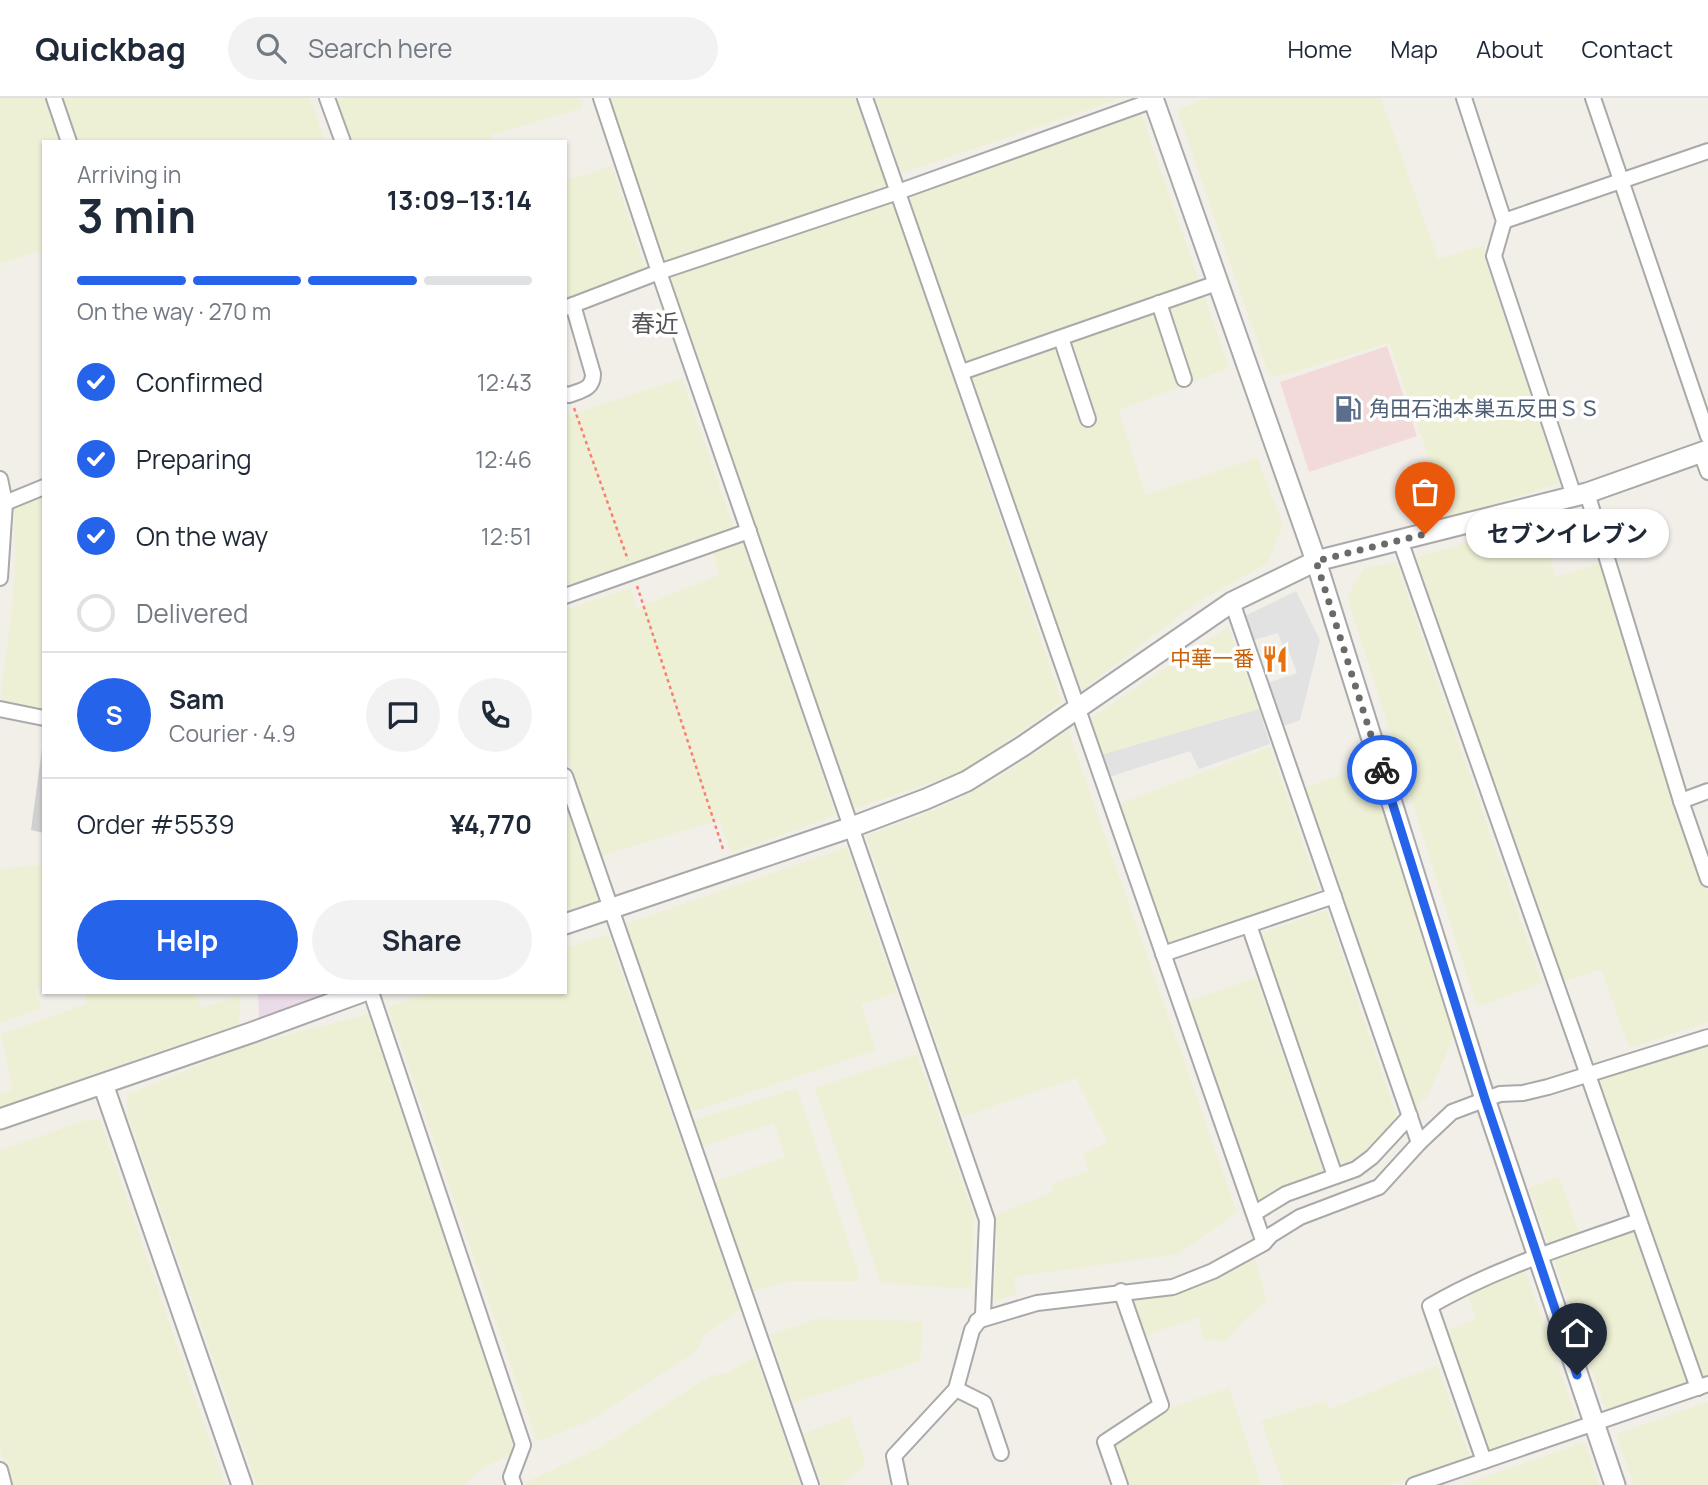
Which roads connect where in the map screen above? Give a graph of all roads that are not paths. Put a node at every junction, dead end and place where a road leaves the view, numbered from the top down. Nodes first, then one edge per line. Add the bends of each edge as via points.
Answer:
1 (54, 98) edge
2 (327, 98) edge
3 (601, 98) edge
4 (864, 98) edge
5 (1464, 98) edge
6 (1594, 98) edge
7 (1155, 99) edge
8 (68, 140) edge
9 (342, 140) edge
10 (1708, 151) edge
11 (1623, 180) junction
12 (898, 192) junction
13 (1504, 220) junction
14 (659, 272) junction
15 (1217, 283) junction
16 (1159, 303) junction
17 (569, 306) edge
18 (1061, 338) junction
19 (961, 372) junction
20 (1184, 379) dead end
21 (567, 395) edge
22 (1088, 419) dead end
23 (1706, 446) edge
24 (1708, 472) edge
25 (0, 479) edge
26 (42, 488) edge
27 (1581, 494) junction
28 (3, 504) edge
29 (749, 531) junction
30 (1400, 540) junction
31 (1316, 561) junction
32 (0, 578) edge
33 (567, 595) edge
34 (1232, 601) junction
35 (1078, 708) junction
36 (0, 709) edge
37 (42, 718) edge
38 (567, 782) edge
39 (1708, 791) edge
40 (1681, 801) junction
41 (852, 827) junction
42 (1708, 879) edge
43 (1334, 896) junction
44 (612, 909) junction
45 (567, 923) edge
46 (1249, 925) junction
47 (1163, 954) junction
48 (356, 994) edge
49 (372, 994) edge
50 (1708, 1037) edge
51 (1587, 1075) junction
52 (103, 1084) junction
53 (1485, 1099) junction
54 (1410, 1116) junction
55 (0, 1119) edge
56 (1419, 1143) junction
57 (1335, 1175) junction
58 (1255, 1213) junction
59 (1638, 1221) junction
60 (1264, 1243) junction
61 (1537, 1256) junction
62 (1121, 1291) junction
63 (976, 1321) junction
64 (1703, 1386) edge
65 (956, 1389) junction
66 (1593, 1422) junction
67 (1001, 1453) dead end
68 (1484, 1461) junction
69 (0, 1471) edge
70 (4, 1485) edge
71 (242, 1485) edge
72 (514, 1485) edge
73 (811, 1485) edge
74 (900, 1485) edge
75 (1120, 1485) edge
76 (1414, 1485) edge
77 (1615, 1485) edge

1 - 8 street
2 - 9 street
3 - 14 street
4 - 12 street
5 - 13 street
6 - 11 street
7 - 12 street
7 - 15 street
10 - 11 street
11 - 13 street
11 - 23 street
12 - 14 street
12 - 19 street
13 - 27 street via 1494,256
14 - 17 street
14 - 29 street
15 - 16 street
15 - 31 street
16 - 18 street
16 - 20 street
17 - 21 street via 593,382
18 - 19 street
18 - 22 street
19 - 35 street
23 - 24 street
23 - 27 street
25 - 28 street
26 - 28 street
27 - 30 street
27 - 40 street
28 - 32 street
29 - 33 street
29 - 41 street
30 - 31 street
30 - 51 street
31 - 34 street
31 - 53 street
34 - 35 street
34 - 43 street
35 - 41 street via 967,781
35 - 47 street
36 - 37 street
38 - 44 street
39 - 40 street
40 - 42 street
41 - 44 street
41 - 63 street via 987,1220 983,1315
43 - 46 street
43 - 54 street
44 - 45 street
44 - 73 street
46 - 47 street
46 - 57 street
47 - 58 street
48 - 52 street
49 - 72 street via 523,1445 511,1477
50 - 51 street
51 - 53 street
51 - 59 street
52 - 55 street
52 - 71 street
53 - 56 street via 1452,1112
53 - 61 street
54 - 56 street
54 - 57 street via 1372,1157 1356,1169
56 - 60 street via 1379,1187 1300,1217
57 - 58 street via 1286,1194
58 - 60 street
59 - 61 street
59 - 64 street
60 - 62 street via 1173,1287
61 - 66 street
61 - 68 street via 1430,1306
62 - 63 street via 1037,1303
62 - 75 street via 1161,1405 1105,1442
63 - 65 street
64 - 66 street
65 - 67 street via 984,1403
65 - 74 street via 894,1456
66 - 68 street
66 - 77 street
68 - 76 street
69 - 70 street

